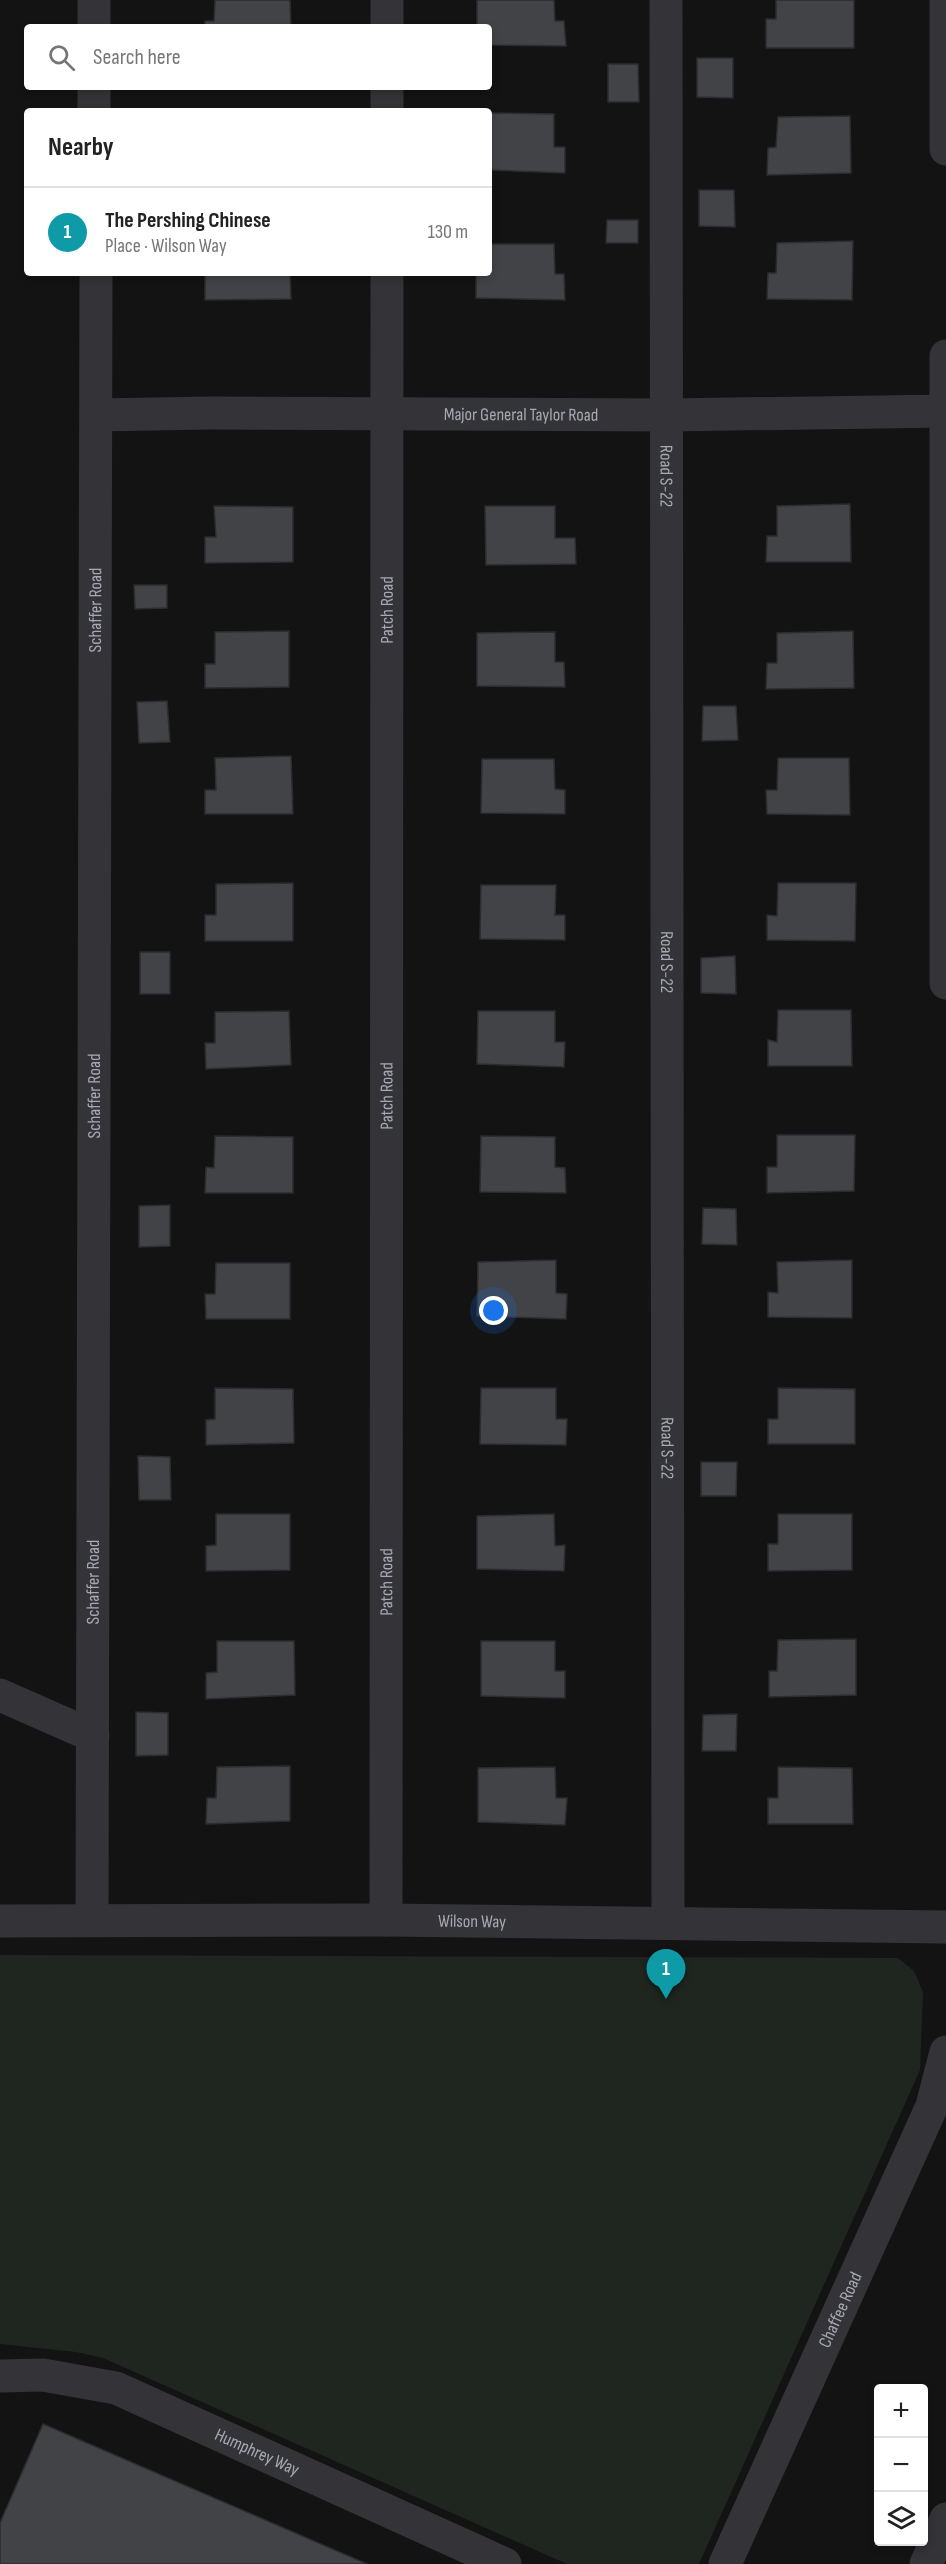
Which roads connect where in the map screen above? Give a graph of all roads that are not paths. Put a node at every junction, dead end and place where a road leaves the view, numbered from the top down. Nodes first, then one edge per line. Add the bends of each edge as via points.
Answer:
1 (94, 0) edge
2 (387, 0) edge
3 (666, 0) edge
4 (946, 0) edge
5 (94, 24) edge
6 (387, 24) edge
7 (94, 90) edge
8 (387, 90) edge
9 (94, 108) edge
10 (387, 108) edge
11 (946, 149) edge
12 (96, 276) edge
13 (387, 276) edge
14 (946, 356) edge
15 (945, 411) edge
16 (387, 413) junction
17 (97, 415) junction
18 (666, 415) junction
19 (946, 984) edge
20 (0, 1695) edge
21 (93, 1736) junction
22 (92, 1920) junction
23 (386, 1920) junction
24 (0, 1921) edge
25 (668, 1922) junction
26 (946, 1927) edge
27 (946, 2052) edge
28 (0, 2376) edge
29 (946, 2519) edge
30 (451, 2553) edge
31 (505, 2564) edge
32 (724, 2564) edge
33 (926, 2564) edge

1 - 5 street
2 - 6 street
3 - 18 street, Road S-22
4 - 11 street
7 - 9 street
8 - 10 street
12 - 17 street, Schaffer Road
13 - 16 street, Patch Road
14 - 15 street
15 - 18 street, Major General Taylor Road
15 - 19 street
16 - 17 street, Major General Taylor Road
16 - 18 street, Major General Taylor Road
16 - 23 street, Patch Road
17 - 21 street, Schaffer Road
18 - 25 street, Road S-22
20 - 21 street
21 - 22 street, Schaffer Road
22 - 23 street, Wilson Way
22 - 24 street, Wilson Way
23 - 25 street, Wilson Way
25 - 26 street, Wilson Way
27 - 32 street, Chaffee Road via 932,2106
28 - 30 street, Humphrey Way via 43,2375 116,2388
29 - 33 street
30 - 31 street, Humphrey Way

